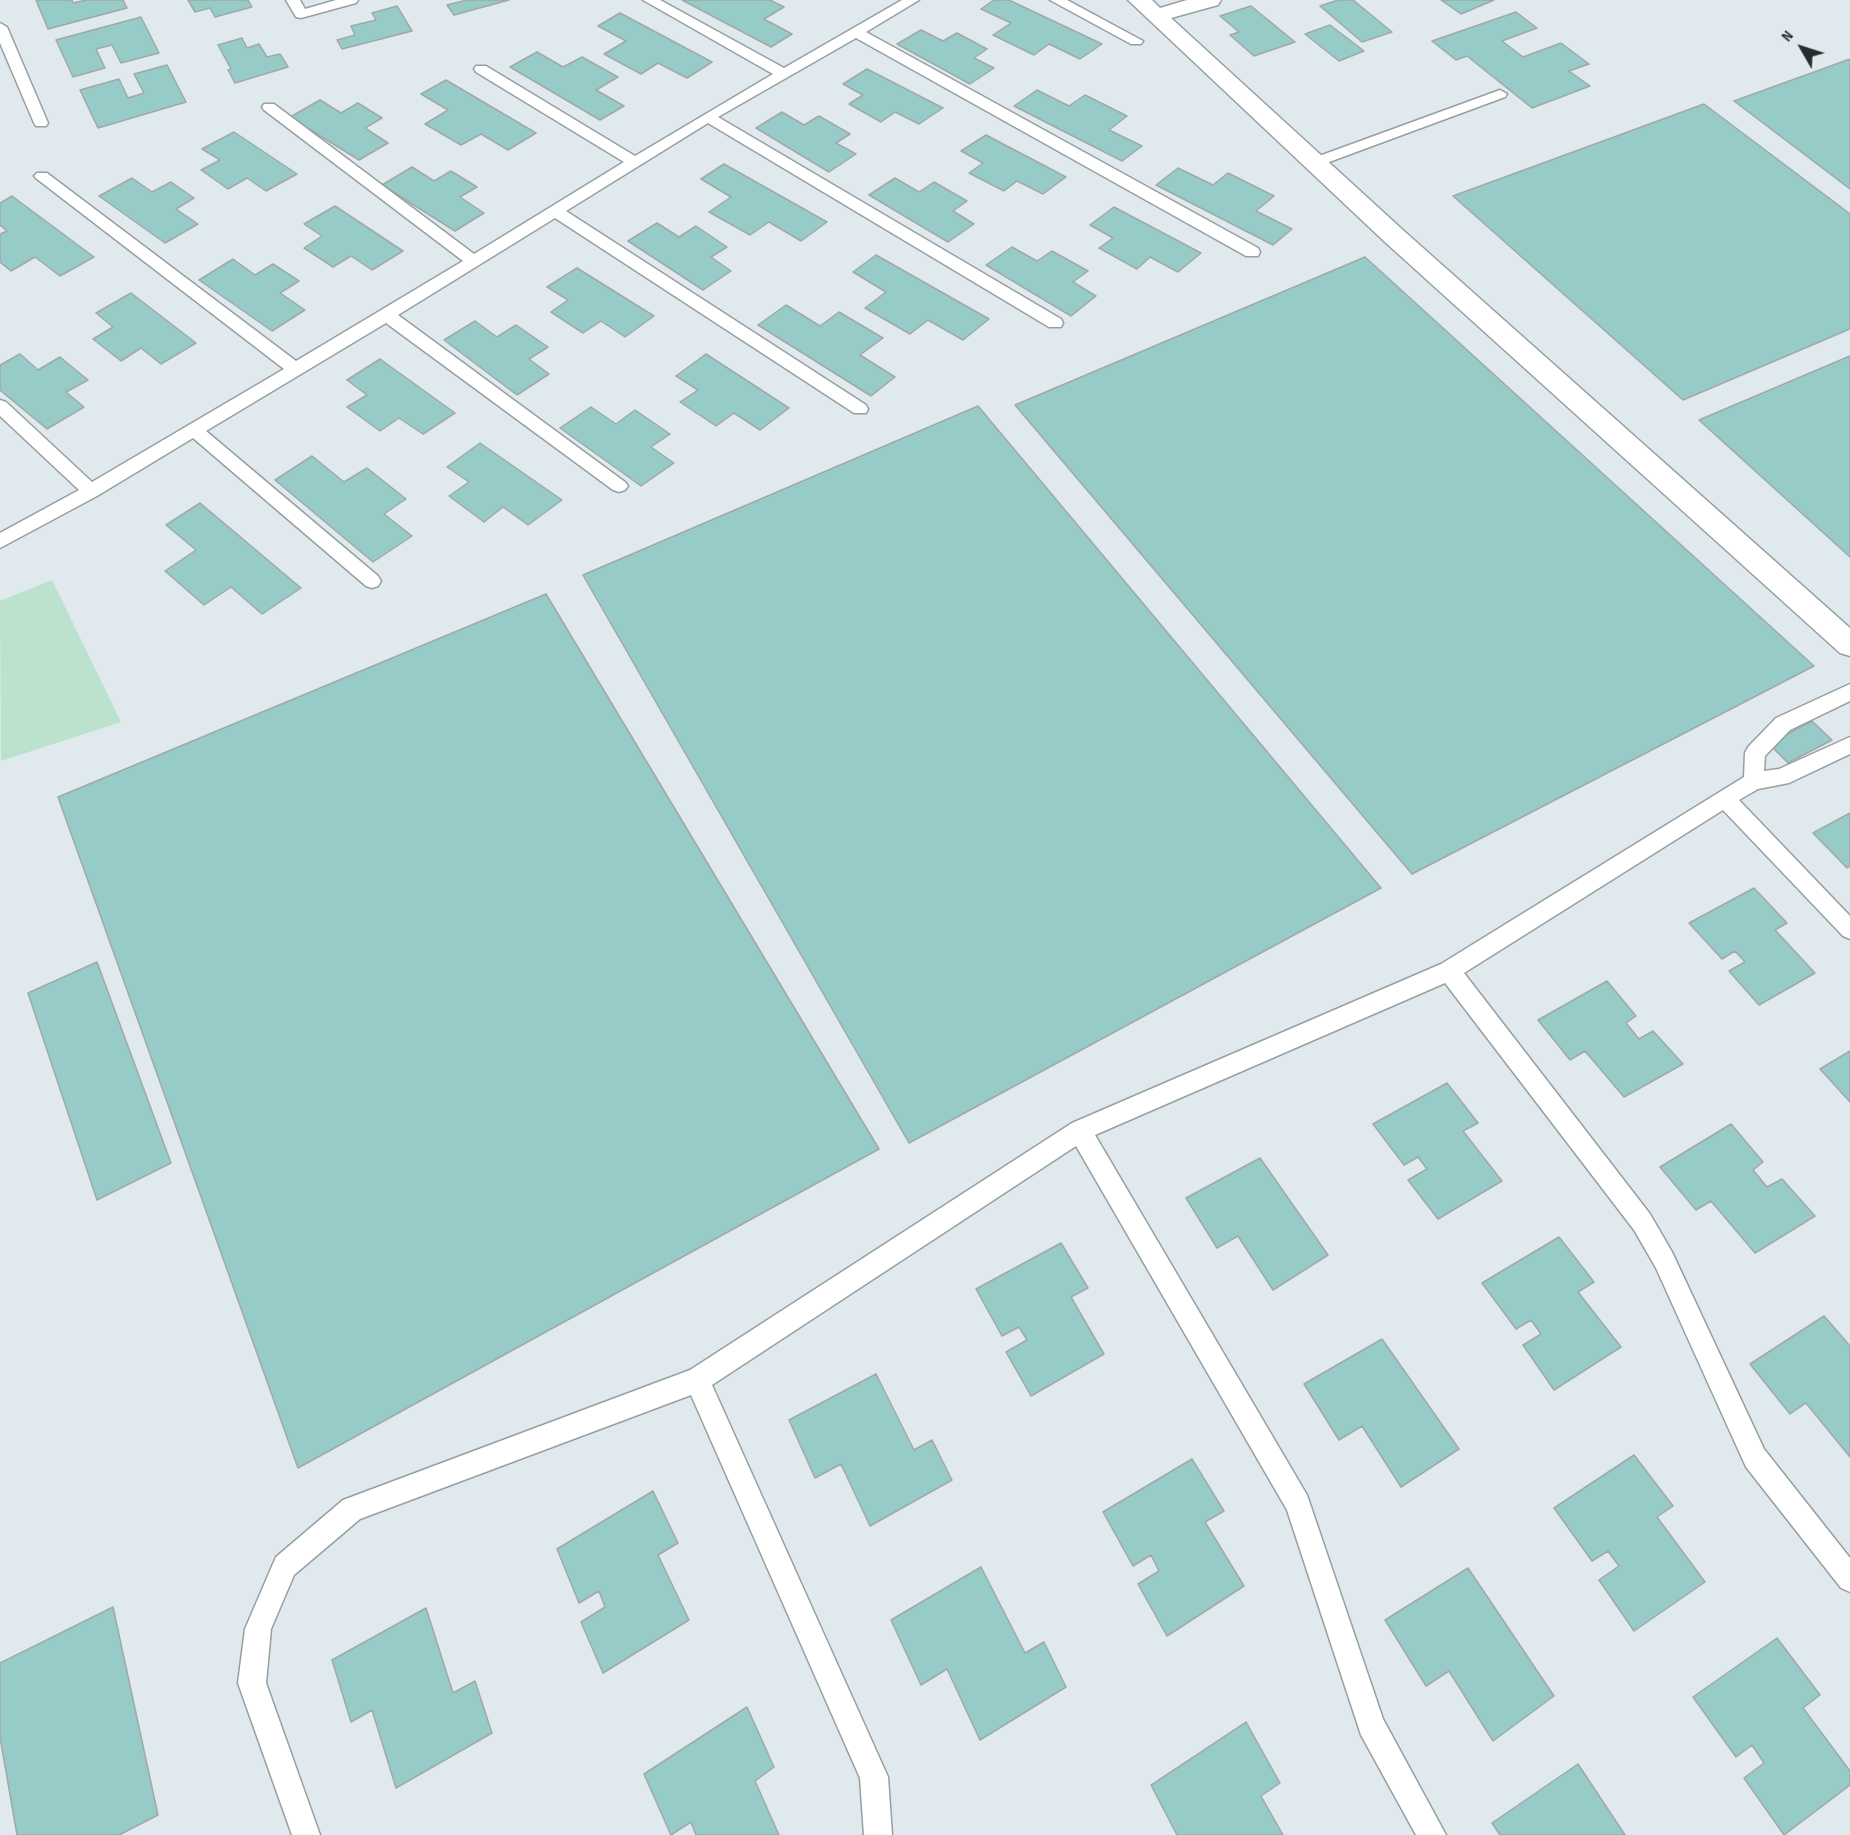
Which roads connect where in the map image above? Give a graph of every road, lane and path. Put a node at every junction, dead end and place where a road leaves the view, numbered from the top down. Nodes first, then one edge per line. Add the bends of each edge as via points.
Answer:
1 (293, 0) edge
2 (351, 0) edge
3 (650, 0) edge
4 (912, 0) edge
5 (1057, 0) edge
6 (1210, 0) edge
7 (1148, 8) edge
8 (0, 27) edge
9 (855, 32) junction
10 (1136, 41) dead end
11 (481, 69) dead end
12 (783, 73) junction
13 (1500, 94) dead end
14 (269, 107) dead end
15 (708, 117) junction
16 (41, 123) dead end
17 (1316, 162) junction
18 (636, 163) junction
19 (42, 176) dead end
20 (556, 212) junction
21 (1252, 252) dead end
22 (473, 261) junction
23 (387, 315) junction
24 (1055, 323) dead end
25 (295, 369) junction
26 (0, 406) edge
27 (860, 409) dead end
28 (194, 430) junction
29 (619, 486) dead end
30 (91, 491) junction
31 (0, 542) edge
32 (372, 581) dead end
33 (1850, 645) edge
34 (1850, 692) edge
35 (1850, 746) edge
36 (1754, 781) junction
37 (1726, 800) junction
38 (1850, 930) edge
39 (1449, 971) junction
40 (1080, 1131) junction
41 (697, 1380) junction
42 (1850, 1579) edge
43 (306, 1835) edge
44 (878, 1835) edge
45 (1432, 1835) edge

1 - 2 lane via 302,14
3 - 12 lane
4 - 9 lane
5 - 10 lane
6 - 7 street
7 - 17 street
8 - 16 lane via 15,74
9 - 12 lane
9 - 21 lane
11 - 18 lane
12 - 15 lane
13 - 17 lane
14 - 22 lane
15 - 18 lane
15 - 24 lane
17 - 33 street
18 - 20 lane
19 - 25 lane
20 - 22 lane
20 - 27 lane
22 - 23 lane
23 - 25 lane
23 - 29 lane
25 - 28 lane
26 - 30 lane
28 - 30 lane
28 - 32 lane
30 - 31 lane
34 - 36 lane via 1783,724 1755,753
35 - 36 lane via 1782,777
36 - 37 lane
37 - 38 lane
37 - 39 lane
39 - 40 lane
39 - 42 lane via 1641,1222 1664,1260 1755,1458
40 - 41 lane
40 - 45 lane via 1298,1504 1371,1725
41 - 43 lane via 352,1509 285,1566 258,1629 252,1683
41 - 44 lane via 874,1777

